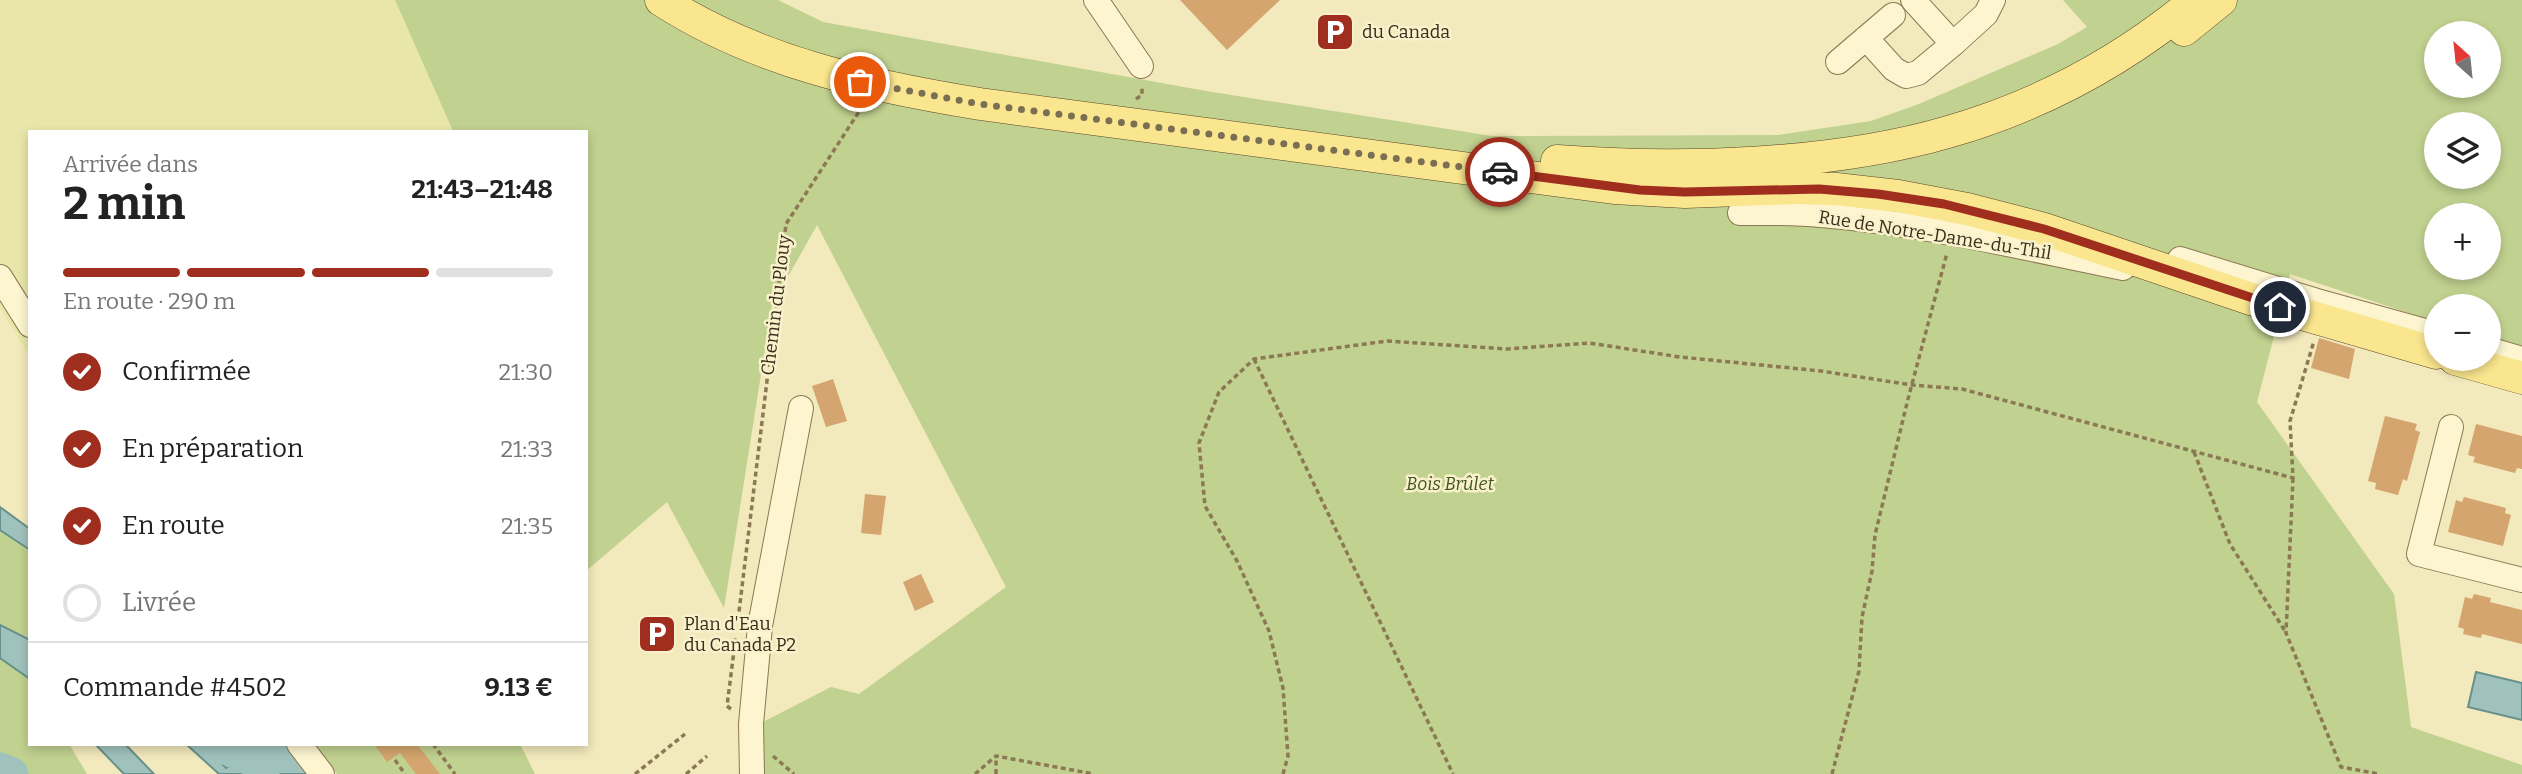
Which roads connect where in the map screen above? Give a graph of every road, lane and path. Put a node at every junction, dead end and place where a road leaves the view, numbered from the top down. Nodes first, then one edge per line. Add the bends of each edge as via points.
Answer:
1 (661, 0) edge
2 (693, 0) edge
3 (1096, 0) edge
4 (1913, 0) edge
5 (1993, 0) edge
6 (2180, 0) edge
7 (2196, 0) edge
8 (2221, 0) edge
9 (1893, 15) dead end
10 (1866, 38) junction
11 (1953, 44) junction
12 (1838, 62) dead end
13 (1140, 66) joint
14 (2097, 69) junction
15 (867, 99) dead end
16 (1125, 107) junction
17 (1547, 178) junction
18 (1740, 213) dead end
19 (1952, 234) junction
20 (2095, 254) junction
21 (0, 277) edge
22 (2320, 319) junction
23 (28, 322) edge
24 (2424, 331) edge
25 (2424, 349) edge
26 (2501, 353) edge
27 (1254, 359) junction
28 (2522, 359) edge
29 (2497, 371) edge
30 (2522, 378) edge
31 (1912, 385) junction
32 (802, 408) dead end
33 (2451, 428) dead end
34 (2193, 450) junction
35 (2292, 478) junction
36 (2522, 580) edge
37 (2286, 633) junction
38 (751, 724) junction
39 (685, 734) dead end
40 (301, 746) edge
41 (434, 746) edge
42 (707, 756) dead end
43 (996, 756) junction
44 (395, 760) dead end
45 (2341, 767) junction
46 (322, 774) edge
47 (405, 774) edge
48 (454, 774) edge
49 (635, 774) edge
50 (686, 774) edge
51 (752, 774) edge
52 (975, 774) edge
53 (996, 774) edge
54 (1094, 774) edge
55 (1283, 774) edge
56 (1453, 774) edge
57 (1832, 774) edge
58 (2346, 774) edge
59 (2379, 774) edge

1 - 17 main road via 774,55 884,87 980,104
2 - 16 main road via 794,46 872,68
3 - 13 street
4 - 11 street
5 - 11 street via 1986,14
6 - 14 main road
7 - 14 main road
8 - 17 main road via 2171,41 2104,84 2036,118 1955,148 1877,166 1777,178 1654,182
9 - 10 street
10 - 11 street via 1906,76 1918,73
10 - 12 street
13 - 16 path via 1142,95
14 - 16 main road via 2016,108 1932,137 1853,152 1732,163 1538,160
15 - 38 path, Chemin du Plouy via 786,224 727,706
17 - 20 main road via 1662,191 1819,189 1885,195 1994,215
18 - 19 street, Rue de Notre-Dame-du-Thil via 1826,215
19 - 20 street, Rue de Notre-Dame-du-Thil
19 - 31 path
20 - 22 main road, Rue de Notre-Dame-du-Thil
20 - 24 street, Rue de Notre-Dame-du-Thil via 2114,241 2129,244
21 - 23 street
22 - 25 main road, Rue de Notre-Dame-du-Thil
22 - 35 path via 2290,421
26 - 28 street
27 - 31 path via 1387,341 1507,349 1589,343
27 - 55 path via 1220,393 1199,443 1205,506 1237,561 1275,654 1283,688 1288,757
27 - 56 path
29 - 30 main road
31 - 34 path via 1962,389
31 - 57 path via 1875,535 1858,671
32 - 38 street via 760,626
33 - 36 street via 2419,554
34 - 35 path
34 - 37 path via 2230,544
35 - 37 path
37 - 45 path
38 - 51 street
39 - 49 path
40 - 46 street
41 - 48 path
42 - 50 path
43 - 52 path
43 - 53 path
43 - 54 path
44 - 47 path
45 - 58 path
45 - 59 path

